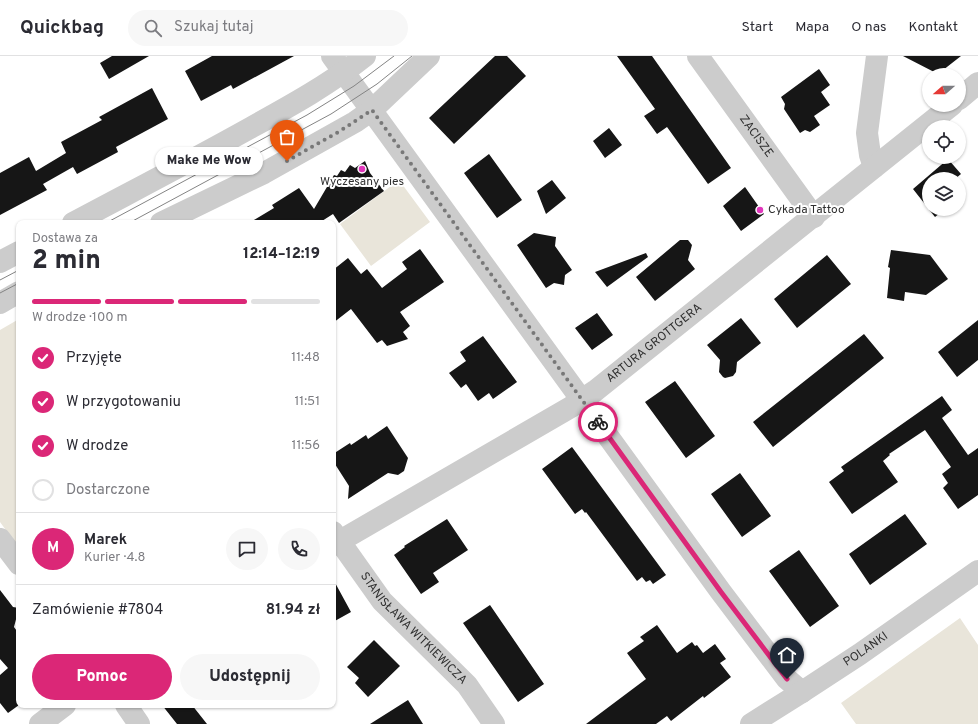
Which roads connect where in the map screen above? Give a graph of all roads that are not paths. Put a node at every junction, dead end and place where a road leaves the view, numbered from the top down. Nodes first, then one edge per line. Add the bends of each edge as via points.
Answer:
1 (365, 56) edge
2 (429, 56) edge
3 (698, 56) edge
4 (878, 56) edge
5 (338, 64) edge
6 (978, 84) edge
7 (966, 93) edge
8 (372, 110) junction
9 (943, 112) edge
10 (874, 168) junction
11 (814, 217) junction
12 (79, 220) edge
13 (167, 220) edge
14 (16, 254) edge
15 (0, 262) edge
16 (16, 294) edge
17 (0, 303) edge
18 (582, 400) junction
19 (0, 539) edge
20 (336, 539) edge
21 (336, 541) edge
22 (16, 560) edge
23 (978, 571) edge
24 (802, 692) junction
25 (61, 708) edge
26 (128, 708) edge
27 (40, 724) edge
28 (140, 724) edge
29 (494, 724) edge
30 (750, 724) edge

1 - 5 street
2 - 8 street
3 - 11 street, ZACISZE
4 - 10 street via 867,133
5 - 8 street
5 - 12 street via 317,91
6 - 7 street
8 - 13 street via 264,173
8 - 18 street
9 - 10 street, ARTURA GROTTGERA
10 - 11 street, ARTURA GROTTGERA
11 - 18 street, ARTURA GROTTGERA
14 - 15 street
16 - 17 street
18 - 20 street, ARTURA GROTTGERA
18 - 24 street via 721,592 787,679
19 - 22 street
21 - 29 street, STANISŁAWA WITKIEWICZA via 382,601 467,685
23 - 24 street, POLANKI
24 - 30 street, POLANKI
25 - 27 street
26 - 28 street

